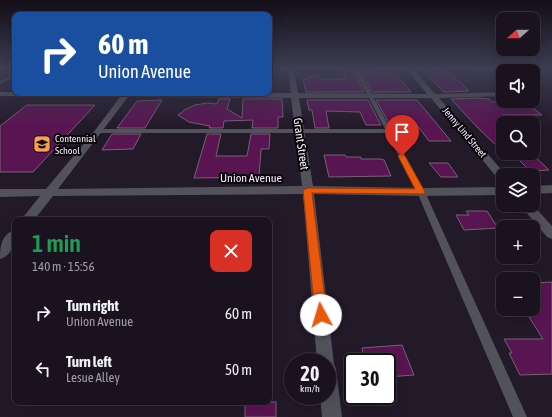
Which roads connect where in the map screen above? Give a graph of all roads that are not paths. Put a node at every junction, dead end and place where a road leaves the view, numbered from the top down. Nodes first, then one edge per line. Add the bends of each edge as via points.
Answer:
1 (293, 88) edge
2 (367, 88) edge
3 (427, 88) edge
4 (0, 94) edge
5 (12, 94) edge
6 (496, 94) edge
7 (272, 95) edge
8 (294, 95) junction
9 (371, 95) junction
10 (125, 96) edge
11 (434, 96) junction
12 (99, 131) junction
13 (389, 131) junction
14 (298, 132) junction
15 (496, 170) edge
16 (552, 189) edge
17 (308, 190) junction
18 (496, 190) edge
19 (540, 190) edge
20 (48, 192) junction
21 (421, 192) junction
22 (0, 193) edge
23 (532, 212) edge
24 (29, 217) edge
25 (552, 234) edge
26 (12, 239) edge
27 (0, 254) edge
28 (325, 353) edge
29 (331, 405) edge
30 (332, 417) edge
31 (520, 417) edge

1 - 8 street, Grant Street
2 - 9 lane
3 - 11 street, Jenny Lind Street
4 - 5 street
6 - 11 street
7 - 8 street
8 - 9 street
8 - 14 street, Grant Street
9 - 11 street
9 - 13 lane
10 - 12 street
11 - 15 street, Jenny Lind Street
12 - 14 lane
12 - 20 street
13 - 14 lane
13 - 21 lane
14 - 17 street, Grant Street
16 - 19 street
17 - 20 street, Union Avenue
17 - 21 street, Union Avenue
17 - 28 street, Grant Street
18 - 21 street, Union Avenue
20 - 22 street, Union Avenue
20 - 24 street
21 - 31 lane
23 - 25 street
26 - 27 street
29 - 30 street

